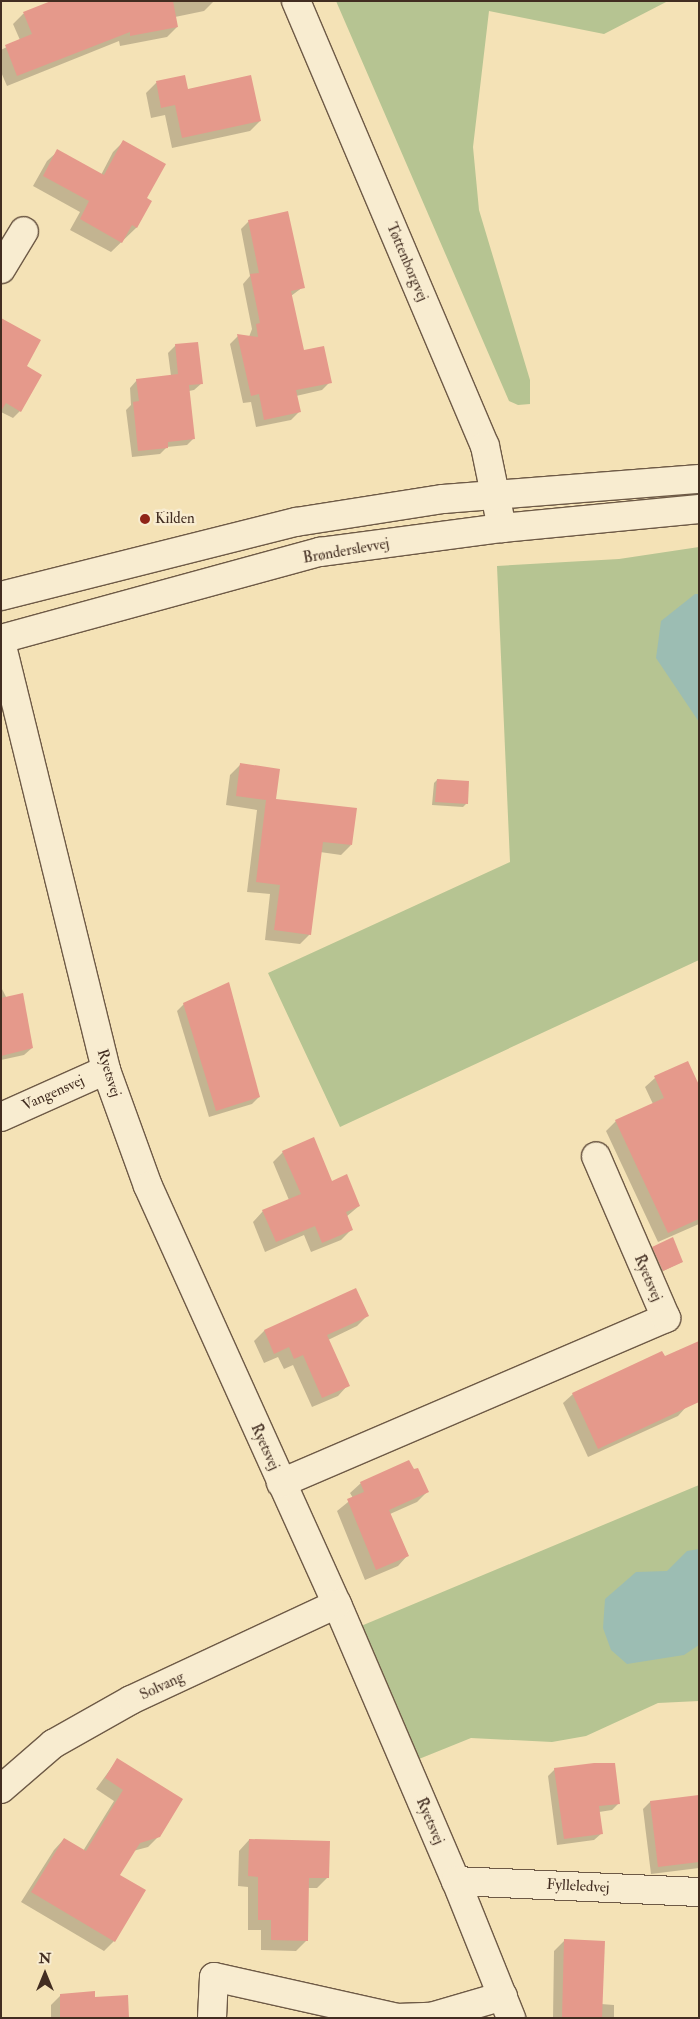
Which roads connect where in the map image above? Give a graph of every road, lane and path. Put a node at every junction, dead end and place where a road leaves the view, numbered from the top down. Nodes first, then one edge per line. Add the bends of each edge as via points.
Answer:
1 (296, 1) edge
2 (24, 231) dead end
3 (1, 269) edge
4 (699, 479) edge
5 (496, 494) junction
6 (699, 508) edge
7 (502, 528) junction
8 (1, 596) edge
9 (1, 640) edge
10 (106, 1070) junction
11 (1, 1116) edge
12 (596, 1156) dead end
13 (281, 1483) junction
14 (337, 1604) junction
15 (1, 1789) edge
16 (456, 1881) junction
17 (699, 1892) edge
18 (507, 2007) edge
19 (212, 2018) edge

1 - 5 street, Tøttenborgvej via 485,446
2 - 3 street
4 - 5 street
5 - 7 street, Tøttenborgvej
5 - 8 street via 296,522
6 - 7 street, Brønderslevvej
7 - 9 street, Brønderslevvej via 320,552
9 - 10 street, Ryetsvej
10 - 11 street, Vangensvej
10 - 13 street, Ryetsvej via 148,1186
12 - 13 street, Ryetsvej via 666,1318
13 - 14 street, Ryetsvej
14 - 15 street, Solvang via 131,1700 53,1744
14 - 16 street, Ryetsvej
16 - 17 street, Fylleledvej
16 - 18 street, Ryetsvej
18 - 19 street, Ryetsvej via 397,2018 214,1977

